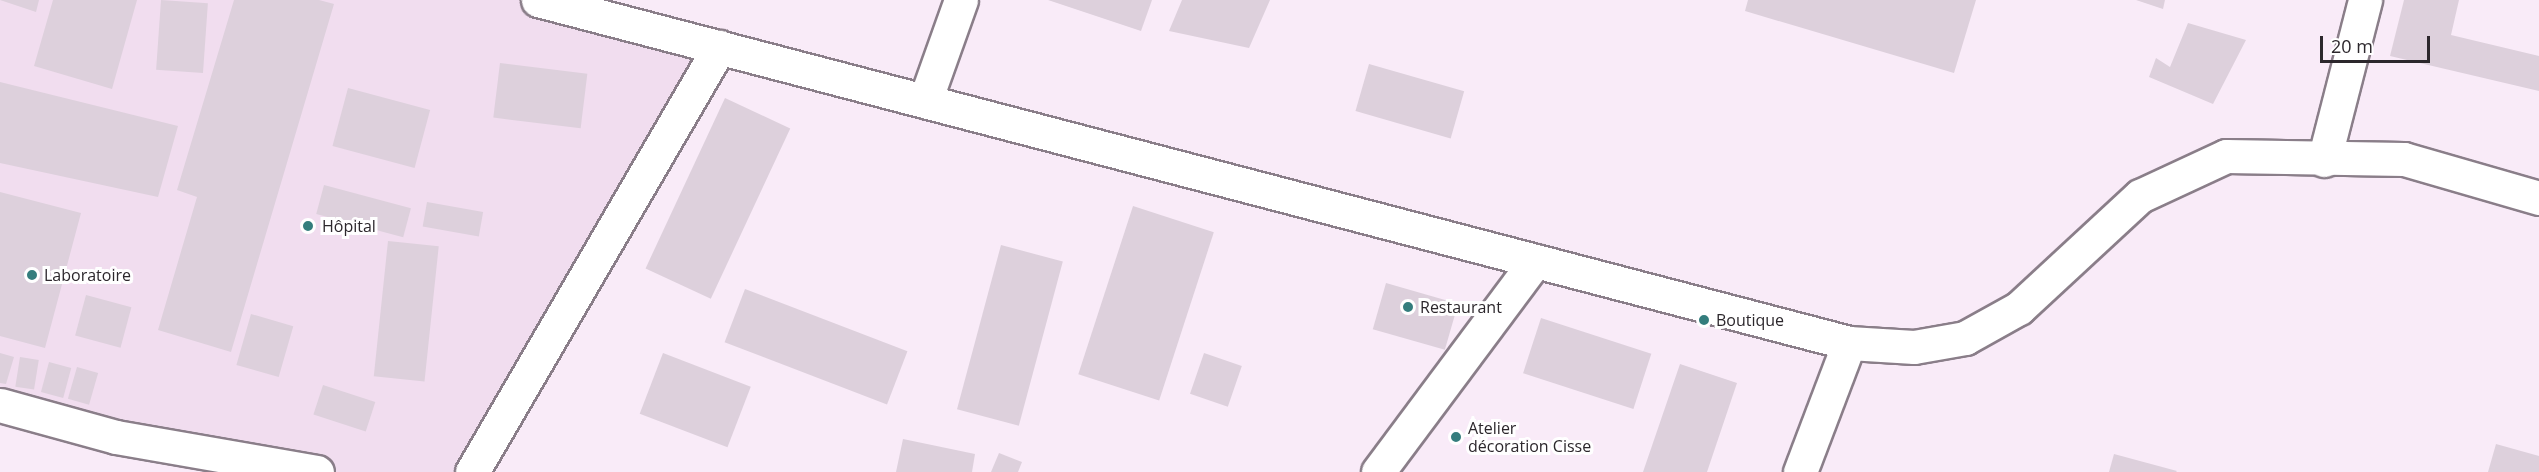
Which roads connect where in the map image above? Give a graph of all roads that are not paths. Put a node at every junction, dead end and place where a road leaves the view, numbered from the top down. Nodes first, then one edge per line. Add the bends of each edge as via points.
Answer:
1 (538, 0) edge
2 (961, 0) edge
3 (2365, 0) edge
4 (719, 47) junction
5 (925, 101) junction
6 (2324, 160) junction
7 (2539, 198) edge
8 (1535, 261) junction
9 (1849, 343) junction
10 (5, 413) edge
11 (317, 472) edge
12 (472, 472) edge
13 (1378, 472) edge
14 (1800, 472) edge

1 - 4 street
2 - 5 street
3 - 6 street
4 - 5 street
4 - 12 street
5 - 8 street
6 - 7 street via 2404,159
6 - 9 street via 2226,156 2140,196 2019,308 1965,338 1914,347
8 - 9 street
8 - 13 street
9 - 14 street
10 - 11 street

